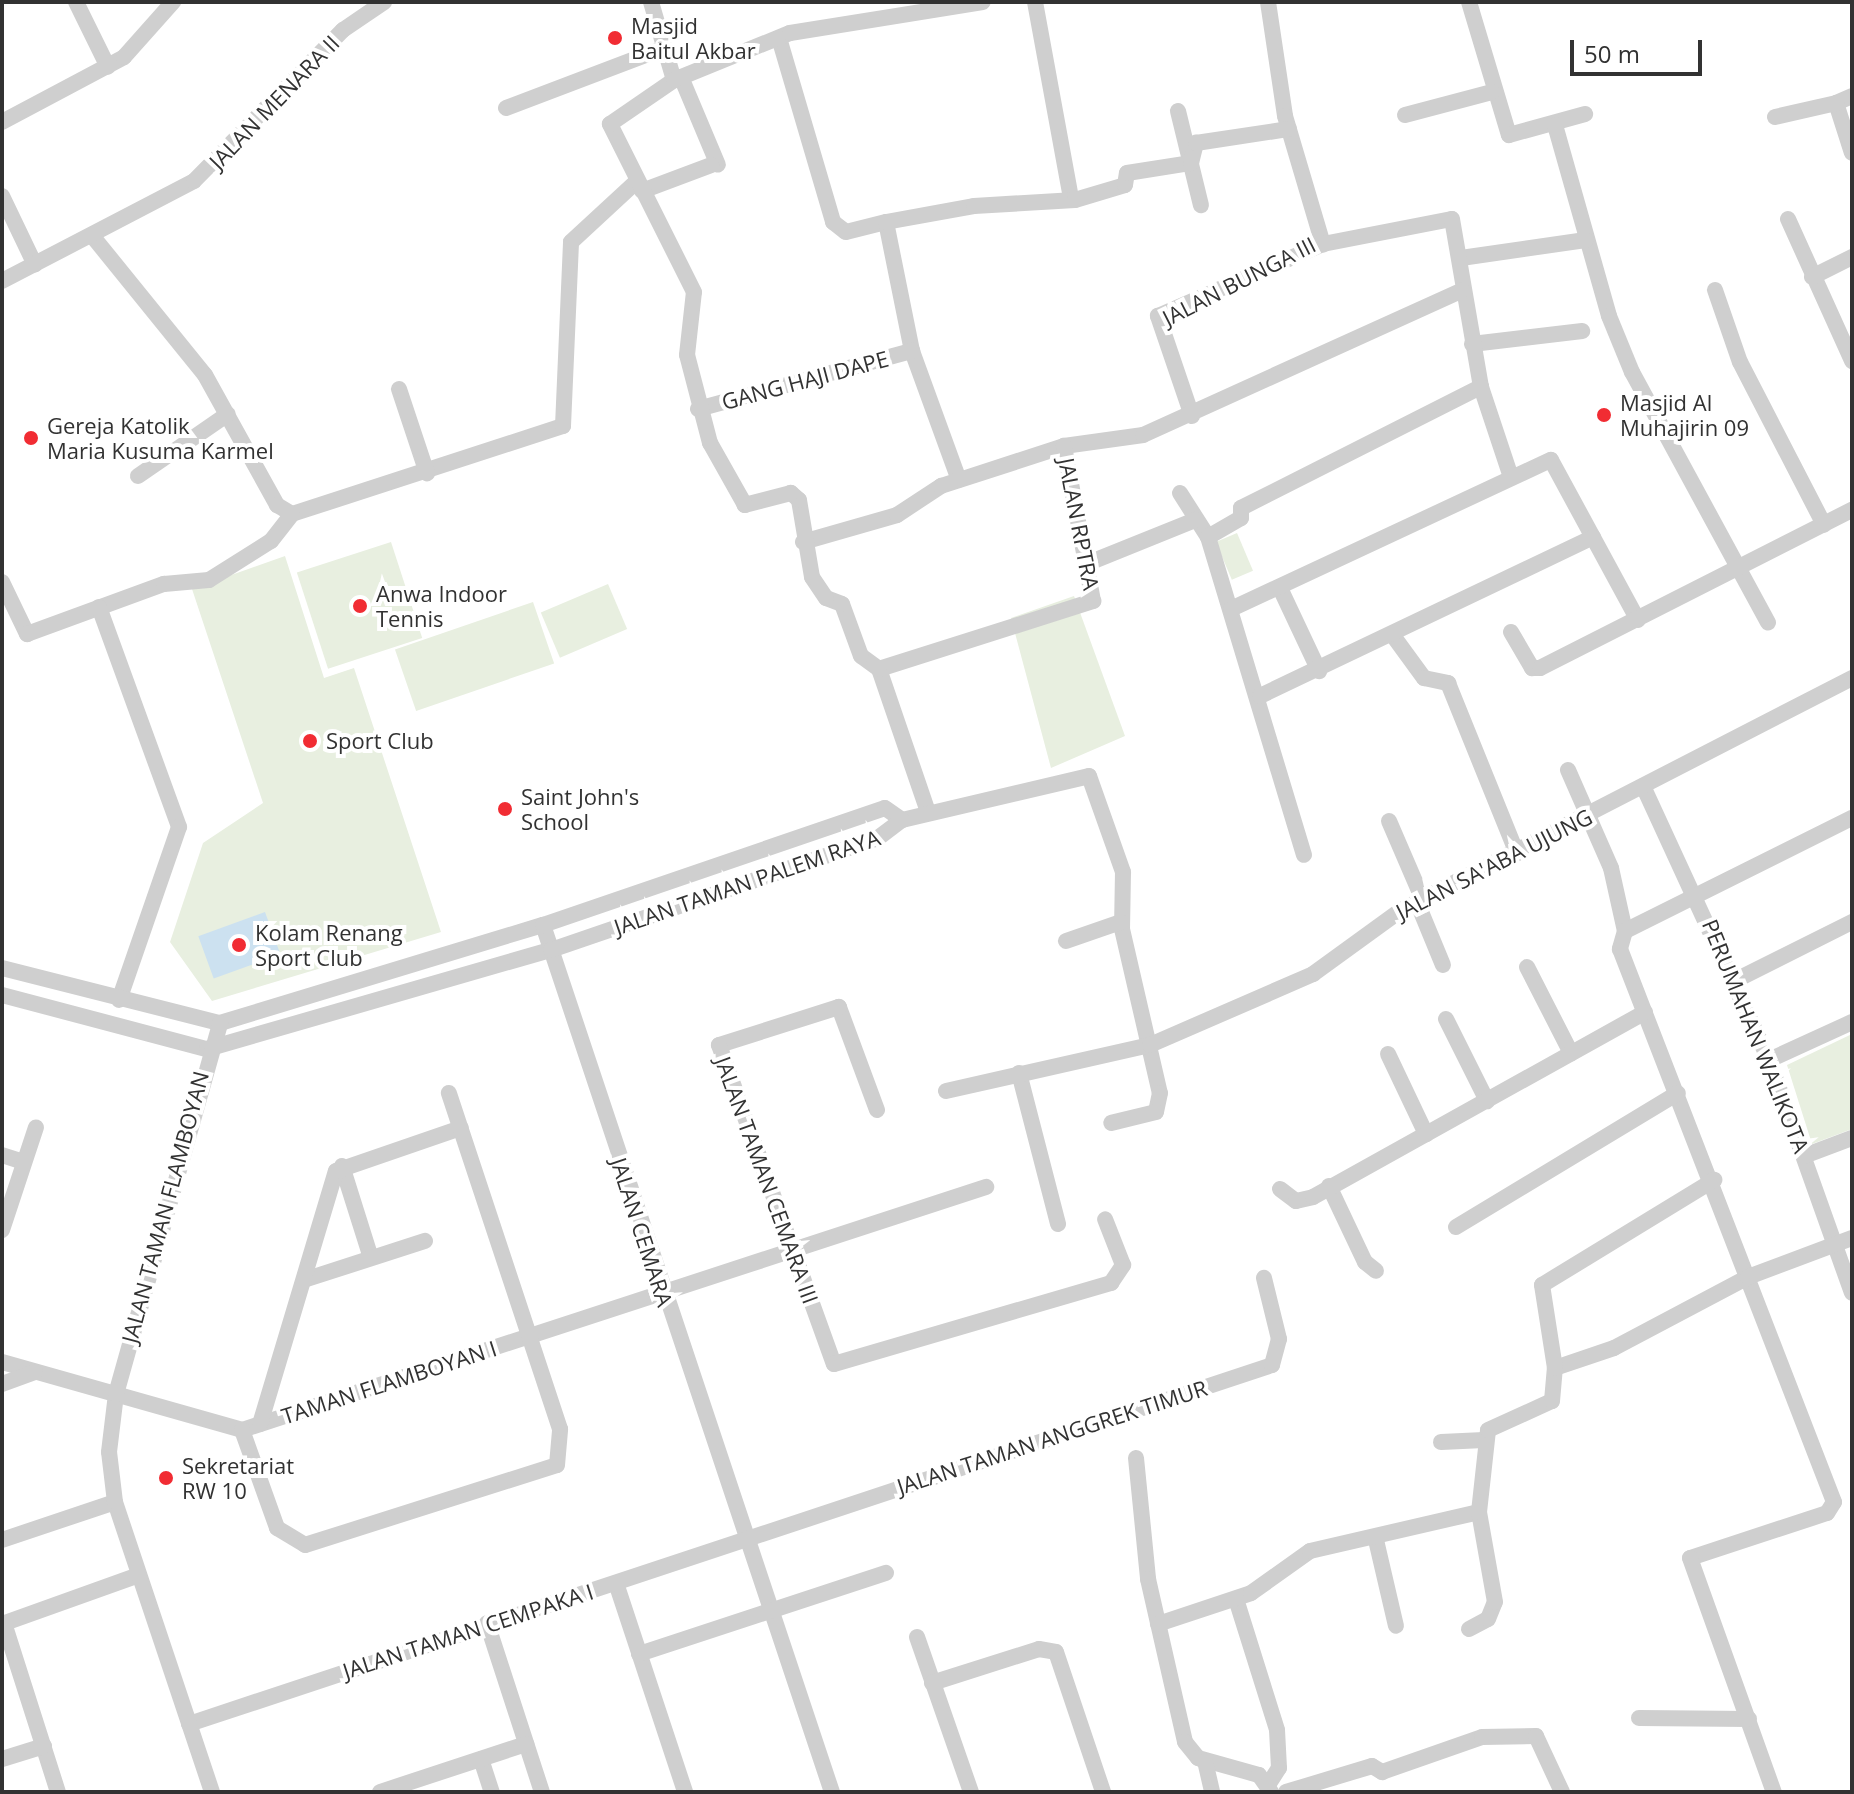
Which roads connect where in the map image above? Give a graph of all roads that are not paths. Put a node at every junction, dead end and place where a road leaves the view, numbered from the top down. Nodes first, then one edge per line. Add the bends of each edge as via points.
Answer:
1 (76, 2) edge
2 (173, 2) edge
3 (384, 2) edge
4 (651, 2) edge
5 (983, 2) edge
6 (1035, 2) edge
7 (1268, 2) edge
8 (1469, 2) edge
9 (779, 38) junction
10 (664, 48) junction
11 (108, 67) junction
12 (678, 79) junction
13 (1492, 92) junction
14 (1844, 99) edge
15 (506, 108) dead end
16 (1178, 111) dead end
17 (1585, 114) dead end
18 (1405, 115) dead end
19 (1775, 117) dead end
20 (2, 122) edge
21 (1555, 125) junction
22 (1289, 129) junction
23 (1852, 153) edge
24 (1191, 163) junction
25 (639, 186) junction
26 (2, 196) edge
27 (1071, 198) junction
28 (1201, 205) dead end
29 (1788, 219) dead end
30 (886, 222) junction
31 (94, 238) junction
32 (1586, 240) junction
33 (1323, 244) junction
34 (1852, 257) edge
35 (1461, 258) junction
36 (35, 265) junction
37 (1812, 277) junction
38 (2, 281) edge
39 (1462, 290) junction
40 (1715, 290) dead end
41 (1582, 331) dead end
42 (1472, 344) junction
43 (912, 351) junction
44 (1852, 361) edge
45 (1481, 387) junction
46 (399, 389) dead end
47 (698, 409) junction
48 (228, 414) junction
49 (1192, 416) junction
50 (1064, 446) junction
51 (427, 473) junction
52 (138, 476) dead end
53 (1511, 477) junction
54 (959, 480) junction
55 (1180, 493) dead end
56 (1852, 510) edge
57 (292, 514) junction
58 (1195, 520) junction
59 (1824, 525) junction
60 (1208, 537) junction
61 (1593, 537) junction
62 (803, 542) junction
63 (1086, 564) junction
64 (1739, 570) junction
65 (2, 582) edge
66 (1280, 588) junction
67 (99, 607) junction
68 (1231, 609) junction
69 (1638, 620) junction
70 (1768, 623) dead end
71 (1511, 632) dead end
72 (1394, 637) junction
73 (879, 669) junction
74 (1319, 671) junction
75 (1852, 678) edge
76 (1260, 696) junction
77 (1568, 770) dead end
78 (1643, 786) junction
79 (928, 812) junction
80 (1590, 815) junction
81 (1852, 818) edge
82 (902, 820) junction
83 (1389, 821) dead end
84 (1517, 854) junction
85 (1304, 855) dead end
86 (1699, 897) junction
87 (1420, 901) junction
88 (1121, 922) junction
89 (1852, 922) edge
90 (543, 925) junction
91 (1625, 931) junction
92 (1066, 941) dead end
93 (551, 950) junction
94 (1443, 965) dead end
95 (1527, 967) dead end
96 (2, 968) edge
97 (1736, 980) junction
98 (2, 995) edge
99 (119, 1000) junction
100 (1645, 1012) junction
101 (1446, 1019) dead end
102 (1852, 1022) edge
103 (220, 1023) junction
104 (1152, 1043) junction
105 (207, 1049) junction
106 (1571, 1053) junction
107 (1388, 1054) dead end
108 (1769, 1060) junction
109 (1019, 1073) junction
110 (946, 1091) dead end
111 (449, 1093) dead end
112 (1678, 1093) junction
113 (1487, 1101) junction
114 (877, 1110) dead end
115 (1111, 1123) dead end
116 (36, 1127) dead end
117 (461, 1128) junction
118 (1426, 1134) junction
119 (1852, 1138) edge
120 (2, 1155) edge
121 (1804, 1156) junction
122 (24, 1162) junction
123 (342, 1166) junction
124 (1714, 1180) junction
125 (1329, 1186) junction
126 (986, 1187) dead end
127 (1280, 1189) dead end
128 (1105, 1219) dead end
129 (1058, 1224) dead end
130 (1456, 1227) dead end
131 (2, 1230) edge
132 (1852, 1238) edge
133 (425, 1241) dead end
134 (1835, 1245) junction
135 (793, 1251) junction
136 (371, 1258) junction
137 (1376, 1271) dead end
138 (1748, 1277) junction
139 (1264, 1278) dead end
140 (307, 1279) junction
141 (1852, 1293) edge
142 (661, 1295) junction
143 (530, 1337) junction
144 (2, 1362) edge
145 (1555, 1368) junction
146 (35, 1372) junction
147 (2, 1384) edge
148 (116, 1394) junction
149 (260, 1424) junction
150 (242, 1430) junction
151 (1484, 1440) junction
152 (1441, 1442) dead end
153 (1136, 1458) dead end
154 (115, 1502) junction
155 (1479, 1512) junction
156 (746, 1538) junction
157 (2, 1540) edge
158 (1376, 1540) junction
159 (886, 1573) dead end
160 (139, 1575) junction
161 (616, 1583) junction
162 (1236, 1599) junction
163 (774, 1609) junction
164 (3, 1623) edge
165 (487, 1623) junction
166 (1158, 1624) junction
167 (1396, 1626) dead end
168 (1469, 1629) dead end
169 (917, 1637) dead end
170 (639, 1654) junction
171 (932, 1683) junction
172 (1639, 1718) dead end
173 (1749, 1719) junction
174 (189, 1724) junction
175 (526, 1744) junction
176 (44, 1746) junction
177 (2, 1759) edge
178 (481, 1759) junction
179 (1205, 1761) junction
180 (1270, 1788) edge
181 (58, 1792) edge
182 (212, 1792) edge
183 (380, 1792) edge
184 (492, 1792) edge
185 (542, 1792) edge
186 (685, 1792) edge
187 (832, 1792) edge
188 (971, 1792) edge
189 (1103, 1792) edge
190 (1212, 1792) edge
191 (1286, 1792) edge
192 (1562, 1792) edge
193 (1774, 1792) edge

1 - 11 street
2 - 11 street
3 - 31 street, JALAN MENARA II via 343,30 194,181
4 - 10 street
5 - 9 street
6 - 27 street
7 - 22 street, JALAN BUNGA III
8 - 13 street
9 - 12 street
9 - 30 street via 833,222 846,232
10 - 12 street
10 - 15 street
11 - 20 street
12 - 25 street via 611,120 610,131
12 - 25 street via 714,165
13 - 18 street
13 - 21 street via 1504,131 1514,139
14 - 19 street
14 - 23 street
16 - 24 street
17 - 21 street
21 - 32 street
22 - 24 street via 1196,143
22 - 33 street, JALAN BUNGA III
24 - 27 street via 1127,173 1125,185
24 - 28 street
25 - 47 street via 698,305 686,344
25 - 51 street via 571,242 563,426
26 - 36 street
27 - 30 street
29 - 37 street
30 - 43 street
31 - 36 street, JALAN MENARA II
31 - 48 street
32 - 35 street
32 - 64 street via 1594,246 1609,316 1632,372
33 - 35 street via 1452,219
33 - 49 street, JALAN BUNGA III via 1158,316
34 - 37 street
35 - 39 street
36 - 38 street, JALAN MENARA II
37 - 44 street
39 - 42 street
39 - 49 street
40 - 59 street via 1740,362
41 - 42 street
42 - 45 street
43 - 47 street, GANG HAJI DAPE
43 - 54 street
45 - 53 street
45 - 60 street via 1241,508 1241,518
46 - 51 street
47 - 62 street via 745,505 795,494
48 - 52 street
48 - 57 street via 277,505
49 - 50 street via 1127,439
50 - 54 street
50 - 63 street, JALAN RPTRA
51 - 57 street
53 - 61 street via 1554,461
53 - 66 street
54 - 62 street via 897,515
55 - 58 street
56 - 59 street
57 - 67 street via 271,541 209,580 164,584
58 - 60 street
58 - 63 street
59 - 64 street
60 - 68 street
61 - 69 street
61 - 72 street
62 - 73 street via 817,587 842,604 861,656
63 - 73 street, JALAN RPTRA via 1093,601
64 - 69 street
64 - 70 street
65 - 67 street via 27,634
66 - 68 street
66 - 74 street
67 - 99 street via 179,827
68 - 76 street
69 - 71 street via 1536,669
72 - 74 street
72 - 84 street via 1424,678 1448,683
73 - 79 street
74 - 76 street
75 - 78 street, JALAN SA'ABA UJUNG
76 - 85 street
77 - 80 street
78 - 80 street, JALAN SA'ABA UJUNG
78 - 86 street, PERUMAHAN WALIKOTA
79 - 82 street
79 - 88 street via 1083,772 1123,872
80 - 84 street, JALAN SA'ABA UJUNG
80 - 91 street
81 - 86 street
82 - 90 street, JALAN TAMAN PALEM RAYA via 885,808
82 - 93 street, JALAN TAMAN PALEM RAYA via 878,838
83 - 87 street
84 - 87 street, JALAN SA'ABA UJUNG
86 - 91 street
86 - 97 street, PERUMAHAN WALIKOTA
87 - 94 street
87 - 104 street, JALAN SA'ABA UJUNG via 1313,974
88 - 92 street
88 - 104 street
89 - 97 street
90 - 93 street, JALAN CEMARA
90 - 103 street, JALAN TAMAN PALEM RAYA
91 - 100 street via 1620,949
93 - 105 street, JALAN TAMAN PALEM RAYA
93 - 142 street, JALAN CEMARA
95 - 106 street
96 - 99 street, JALAN TAMAN PALEM RAYA
97 - 108 street, PERUMAHAN WALIKOTA
98 - 105 street
99 - 103 street, JALAN TAMAN PALEM RAYA
100 - 106 street
100 - 112 street
101 - 113 street
102 - 108 street
103 - 105 street, JALAN TAMAN FLAMBOYAN
104 - 109 street, JALAN SA'ABA UJUNG
104 - 115 street via 1160,1104 1148,1115
105 - 148 street, JALAN TAMAN FLAMBOYAN
106 - 113 street
107 - 118 street
108 - 121 street, PERUMAHAN WALIKOTA
109 - 110 street, JALAN SA'ABA UJUNG
109 - 129 street
111 - 117 street
112 - 124 street
112 - 130 street
113 - 118 street
114 - 135 street, JALAN TAMAN CEMARA III via 839,1007 719,1045
116 - 122 street
117 - 123 street
117 - 143 street
118 - 125 street
119 - 121 street
120 - 122 street
121 - 134 street, PERUMAHAN WALIKOTA
122 - 131 street
123 - 136 street
123 - 140 street
124 - 138 street
124 - 145 street via 1542,1285
125 - 127 street via 1303,1201
125 - 137 street via 1365,1262
126 - 135 street, TAMAN FLAMBOYAN I
128 - 135 street, JALAN TAMAN CEMARA III via 1123,1265 1111,1283 845,1366 830,1360
132 - 134 street
133 - 136 street
134 - 138 street
134 - 141 street, PERUMAHAN WALIKOTA
135 - 142 street, TAMAN FLAMBOYAN I
136 - 140 street
138 - 145 street via 1614,1348
138 - 173 street via 1834,1502 1827,1513 1690,1558
139 - 156 street, JALAN TAMAN ANGGREK TIMUR via 1279,1339 1272,1365
140 - 149 street
142 - 143 street, TAMAN FLAMBOYAN I
142 - 156 street, JALAN CEMARA
143 - 149 street, TAMAN FLAMBOYAN I
143 - 150 street via 562,1447 557,1465 543,1473 305,1545 277,1528
144 - 146 street
145 - 151 street via 1549,1405 1496,1424
146 - 147 street
146 - 148 street
148 - 150 street
148 - 154 street, JALAN TAMAN FLAMBOYAN via 109,1452
149 - 150 street, TAMAN FLAMBOYAN I
151 - 152 street
151 - 155 street
153 - 166 street
154 - 157 street
154 - 160 street, JALAN TAMAN FLAMBOYAN
155 - 158 street
155 - 168 street via 1495,1602 1488,1619
156 - 161 street, JALAN TAMAN CEMPAKA I
156 - 163 street, JALAN CEMARA
158 - 162 street via 1310,1551
158 - 167 street
159 - 163 street
160 - 164 street
160 - 174 street, JALAN TAMAN FLAMBOYAN
161 - 165 street, JALAN TAMAN CEMPAKA I
161 - 170 street
162 - 166 street
162 - 180 street via 1277,1730 1279,1768
163 - 170 street
163 - 187 street, JALAN CEMARA
164 - 176 street
165 - 174 street, JALAN TAMAN CEMPAKA I
165 - 175 street
166 - 179 street via 1185,1742
169 - 171 street
170 - 186 street
171 - 188 street
171 - 189 street via 1039,1649 1056,1652
172 - 173 street
173 - 193 street
174 - 182 street, JALAN TAMAN FLAMBOYAN
175 - 178 street
175 - 185 street
176 - 177 street
176 - 181 street
178 - 183 street
178 - 184 street
179 - 180 street via 1249,1770
179 - 190 street
191 - 192 street via 1372,1766 1394,1769 1482,1737 1536,1736

